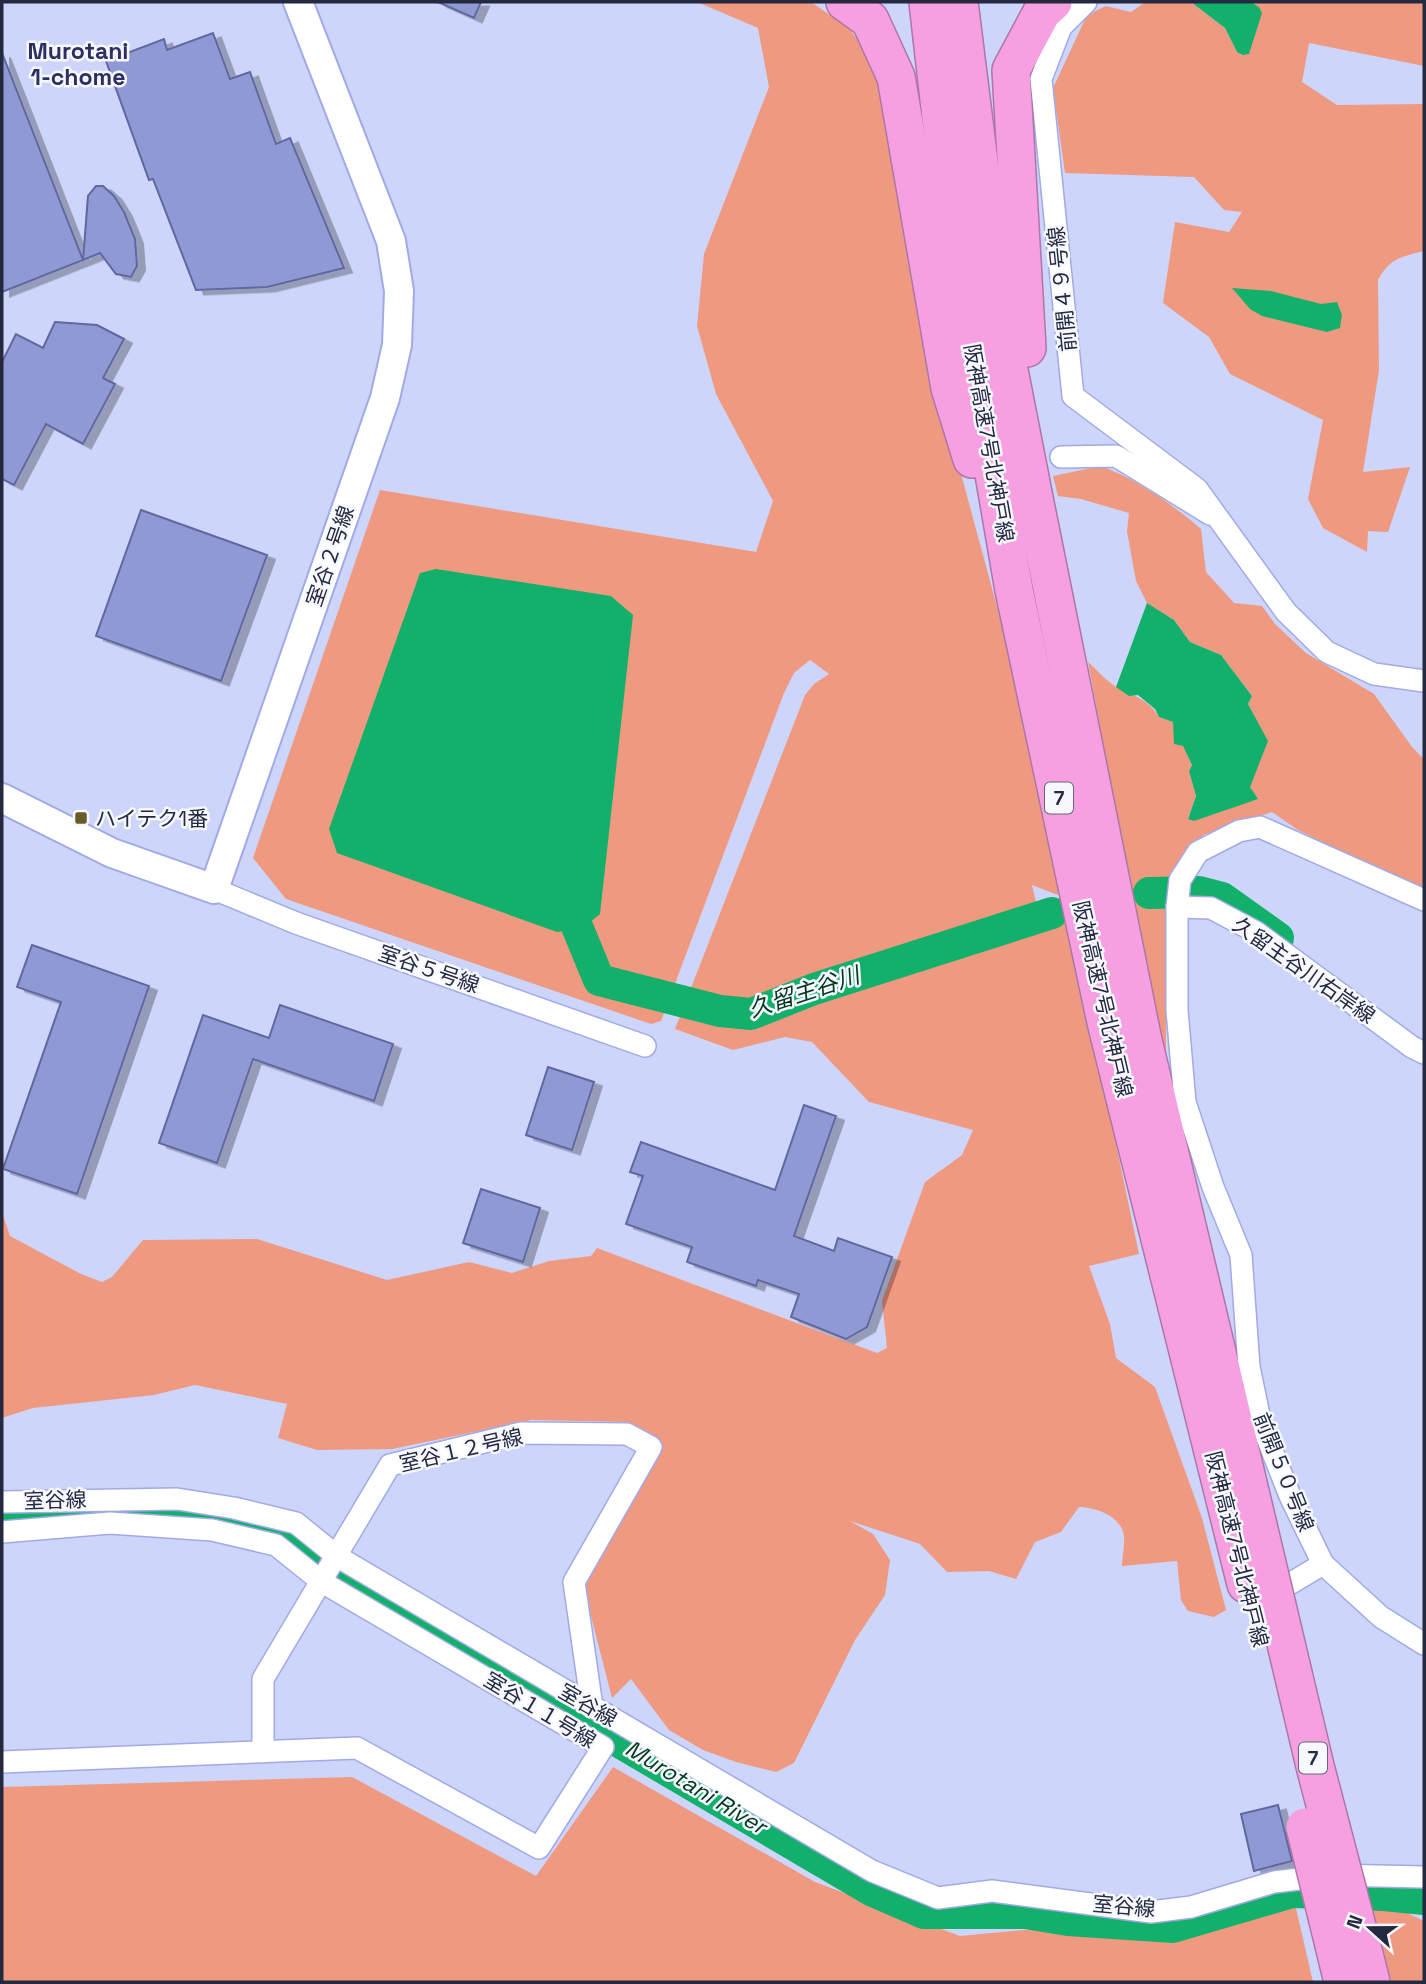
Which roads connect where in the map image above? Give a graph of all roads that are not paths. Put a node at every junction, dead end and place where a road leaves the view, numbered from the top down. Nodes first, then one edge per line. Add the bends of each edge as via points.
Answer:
1 (298, 2) edge
2 (845, 2) edge
3 (928, 2) edge
4 (959, 2) edge
5 (1053, 2) edge
6 (1086, 2) edge
7 (1061, 457) dead end
8 (1035, 503) junction
9 (1220, 521) junction
10 (1014, 590) junction
11 (1424, 681) edge
12 (2, 798) edge
13 (214, 889) junction
14 (1178, 897) junction
15 (1424, 900) edge
16 (645, 1046) dead end
17 (1424, 1053) edge
18 (2, 1502) edge
19 (2, 1532) edge
20 (338, 1557) junction
21 (1323, 1564) junction
22 (1258, 1580) junction
23 (322, 1582) junction
24 (1424, 1644) edge
25 (592, 1707) junction
26 (263, 1752) junction
27 (2, 1762) edge
28 (1333, 1875) junction
29 (1424, 1877) edge
30 (1347, 1942) junction
31 (1343, 1982) edge
32 (1371, 1982) edge

1 - 13 street, 室谷２号線 via 391,241 400,291 397,345 385,398
2 - 10 highway via 870,20 896,77 950,388
3 - 10 highway, 阪神高速7号北神戸線 / 7 via 951,206
4 - 8 highway, 阪神高速7号北神戸線 / 7 via 1008,365
5 - 8 highway via 1042,12 1011,70
6 - 9 street, 前開４９号線 via 1062,26 1041,79 1073,396 1197,489
7 - 9 street via 1116,456
8 - 22 highway, 阪神高速7号北神戸線 / 7
9 - 11 street, 前開４９号線 via 1286,612 1327,652 1374,674
10 - 22 highway, 阪神高速7号北神戸線 / 7 via 1106,1022
12 - 13 street via 112,853
13 - 16 street, 室谷５号線 via 296,923
14 - 15 street via 1180,880 1198,852 1239,831 1260,827
14 - 17 street, 久留主谷川右岸線 via 1256,932
14 - 21 street, 前開５０号線 via 1177,1010 1185,1102 1241,1255 1249,1367 1260,1420
18 - 20 street, 室谷線 via 177,1499 233,1508 296,1523
19 - 23 street, 室谷１１号線 via 110,1524 212,1530 276,1545
20 - 23 street, 室谷１２号線
20 - 25 street, 室谷線
20 - 25 street, 室谷１２号線 via 390,1465 521,1433 627,1434 651,1447 574,1582
21 - 24 street via 1381,1617
21 - 28 street via 1261,1600
22 - 30 highway, 阪神高速7号北神戸線 / 7, bridge
23 - 26 street, 室谷１２号線 via 263,1679
23 - 26 street, 室谷１１号線 via 603,1747 539,1848 357,1748
25 - 28 street, 室谷線 via 872,1871 938,1898 992,1891 1151,1912 1191,1907 1274,1882
26 - 27 street, 室谷１１号線
28 - 29 street, 室谷線
30 - 31 highway, 阪神高速7号北神戸線 / 7
30 - 32 highway, 阪神高速7号北神戸線 / 7

